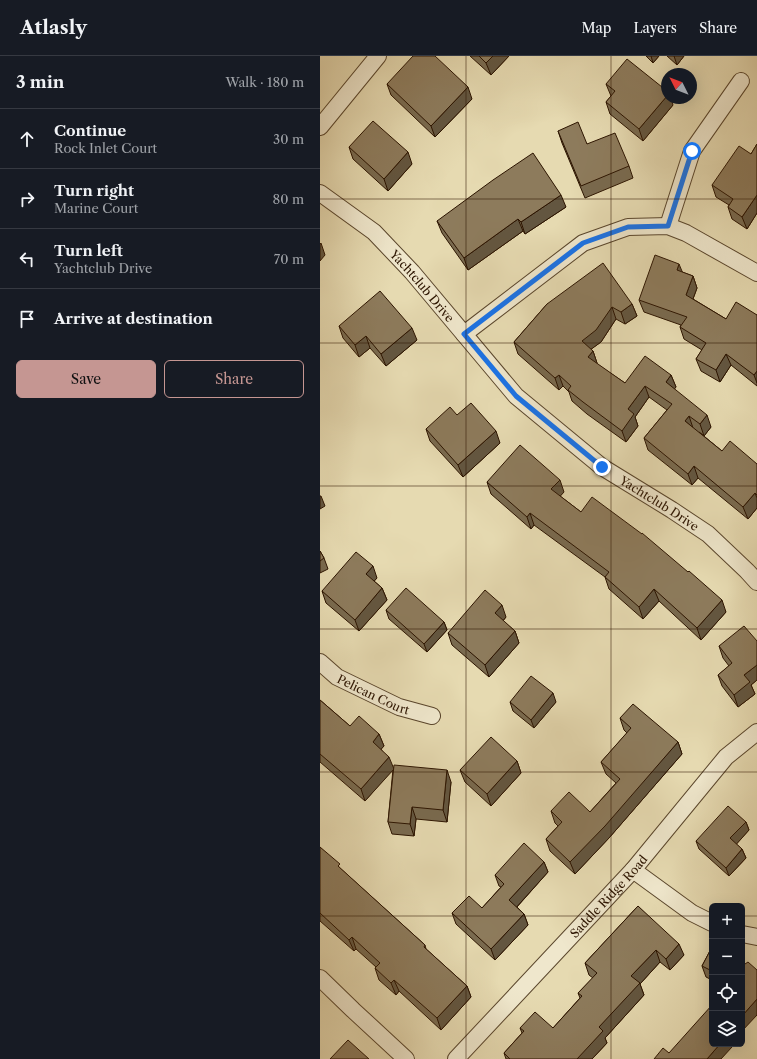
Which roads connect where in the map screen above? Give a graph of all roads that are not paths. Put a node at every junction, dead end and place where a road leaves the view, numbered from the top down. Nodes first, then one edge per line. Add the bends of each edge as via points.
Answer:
1 (378, 56) edge
2 (741, 81) dead end
3 (320, 127) edge
4 (320, 193) edge
5 (668, 226) junction
6 (757, 274) edge
7 (464, 334) junction
8 (757, 582) edge
9 (320, 662) edge
10 (432, 716) dead end
11 (757, 732) edge
12 (633, 870) junction
13 (709, 922) edge
14 (745, 935) edge
15 (757, 937) edge
16 (320, 978) edge
17 (406, 1059) edge
18 (456, 1059) edge

1 - 3 street
2 - 5 street via 692,151
4 - 7 street, Yachtclub Drive via 374,232 412,272
5 - 6 street via 686,232
5 - 7 street via 628,227 583,243
7 - 8 street, Yachtclub Drive via 516,396 602,467 708,534
9 - 10 street, Pelican Court via 337,677 392,704
11 - 12 street, Saddle Ridge Road via 726,757
12 - 13 street via 692,913
12 - 18 street, Saddle Ridge Road
14 - 15 street
16 - 17 street

